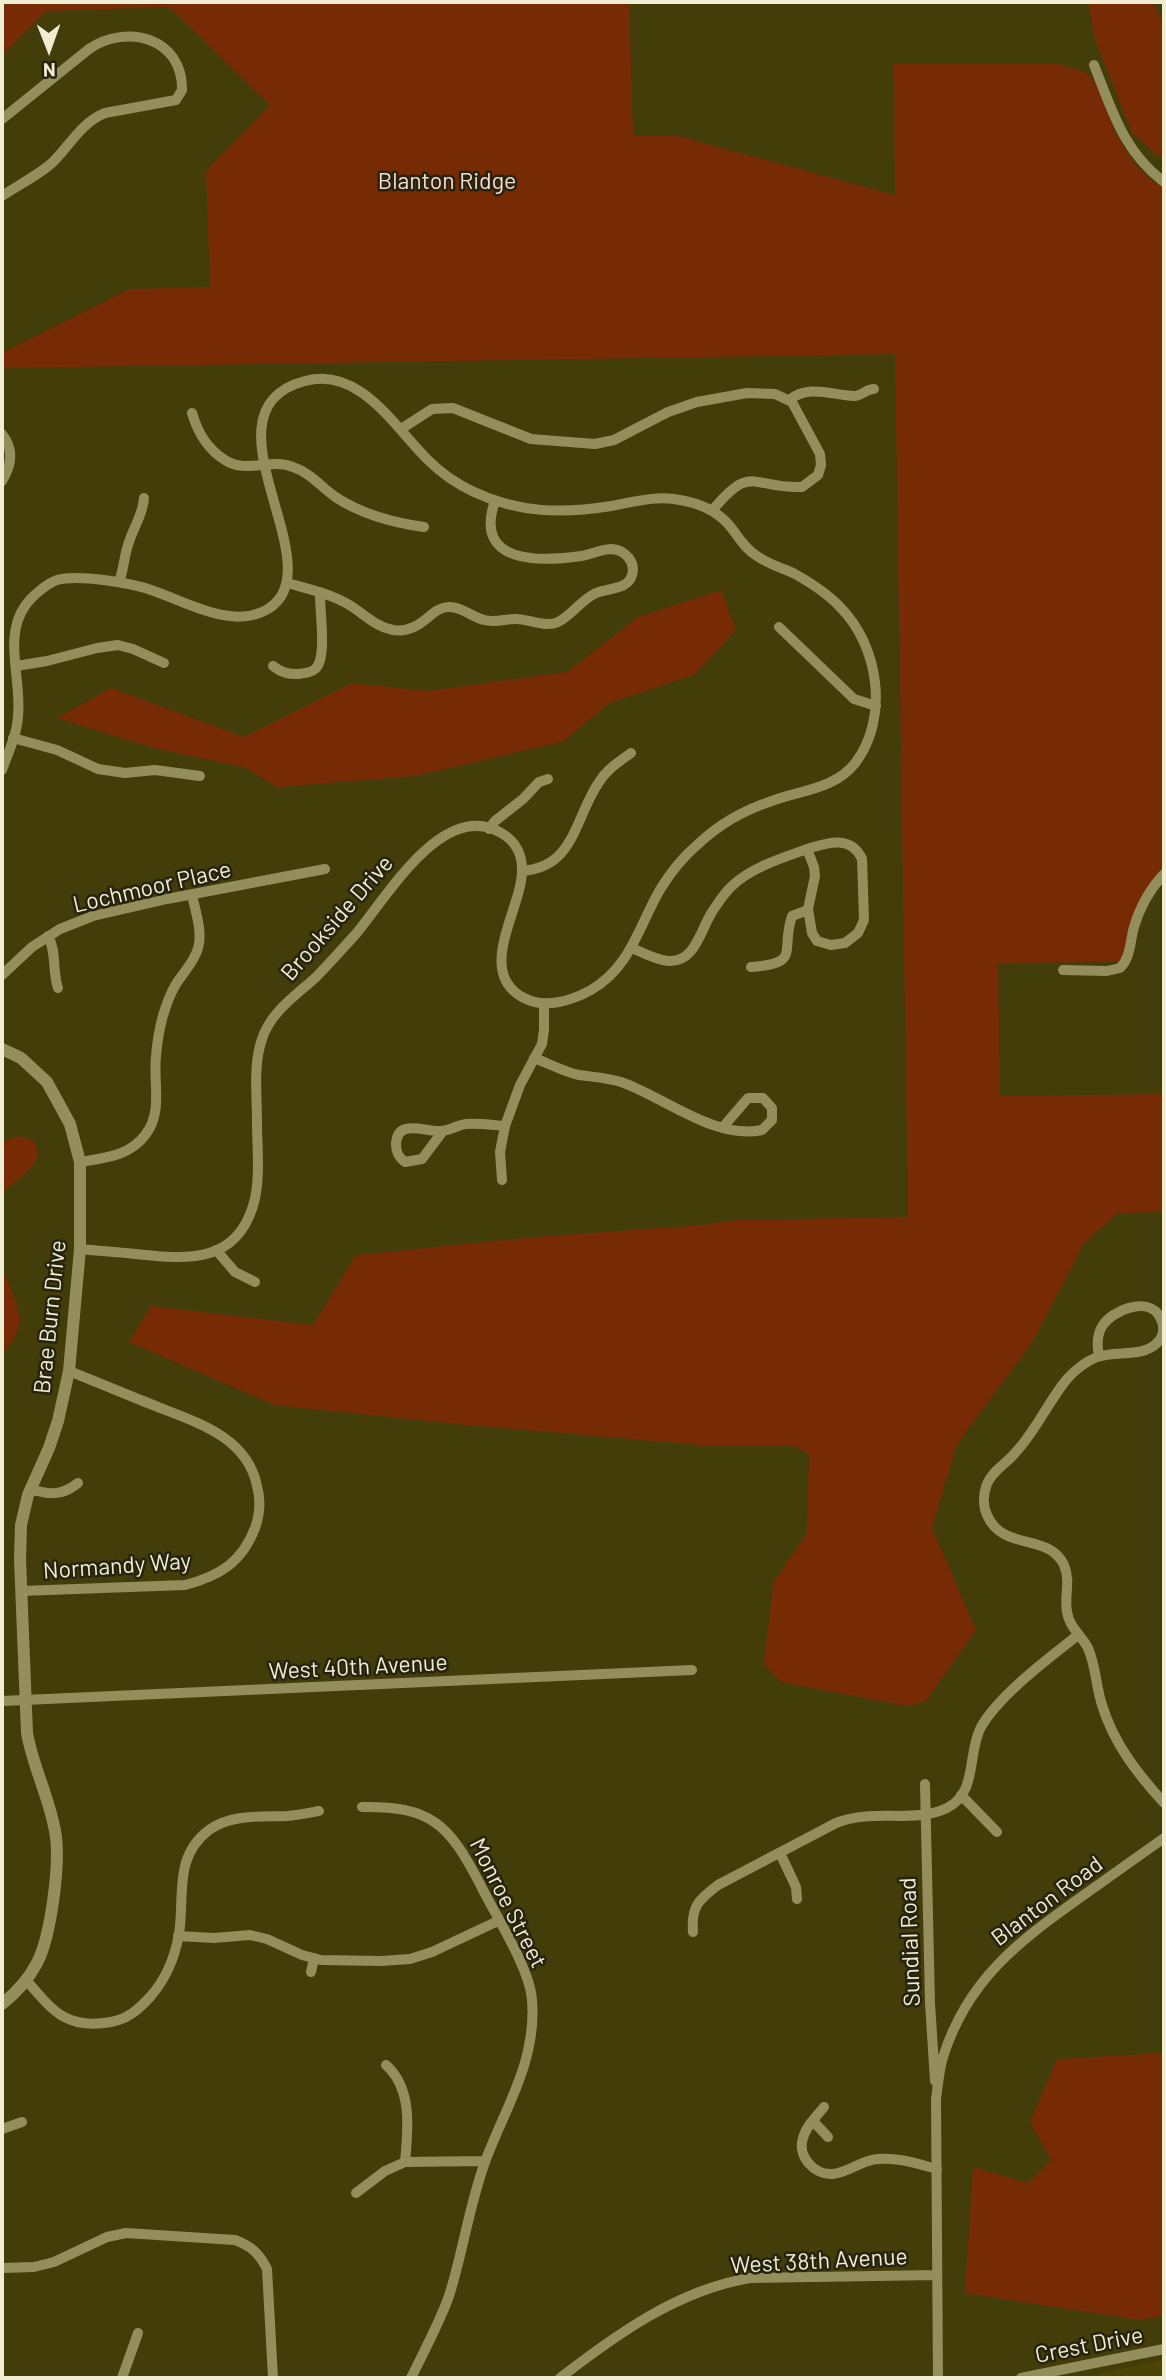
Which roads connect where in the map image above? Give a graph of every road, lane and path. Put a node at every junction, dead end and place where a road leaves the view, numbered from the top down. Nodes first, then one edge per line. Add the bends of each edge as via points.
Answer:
1 (1094, 65) dead end
2 (2, 119) edge
3 (1164, 182) edge
4 (2, 196) edge
5 (874, 389) dead end
6 (789, 400) junction
7 (192, 413) dead end
8 (401, 429) junction
9 (2, 434) edge
10 (264, 463) junction
11 (2, 481) edge
12 (144, 498) dead end
13 (495, 501) junction
14 (712, 511) junction
15 (424, 527) dead end
16 (119, 582) junction
17 (287, 583) junction
18 (320, 592) junction
19 (779, 627) dead end
20 (164, 663) dead end
21 (16, 666) junction
22 (273, 666) dead end
23 (876, 706) junction
24 (13, 738) junction
25 (631, 753) dead end
26 (2, 770) edge
27 (200, 776) dead end
28 (548, 779) dead end
29 (489, 828) junction
30 (807, 849) junction
31 (325, 869) dead end
32 (522, 871) junction
33 (1164, 874) edge
34 (192, 895) junction
35 (808, 910) junction
36 (48, 936) junction
37 (632, 948) junction
38 (751, 967) dead end
39 (1063, 970) dead end
40 (2, 975) edge
41 (58, 988) dead end
42 (544, 1003) junction
43 (2, 1049) edge
44 (534, 1058) junction
45 (505, 1126) junction
46 (723, 1127) junction
47 (443, 1131) junction
48 (80, 1162) junction
49 (502, 1180) dead end
50 (80, 1249) junction
51 (216, 1250) junction
52 (256, 1282) dead end
53 (1098, 1356) junction
54 (69, 1371) junction
55 (78, 1483) dead end
56 (30, 1489) junction
57 (21, 1591) junction
58 (1078, 1635) junction
59 (692, 1670) dead end
60 (26, 1700) junction
61 (2, 1701) edge
62 (925, 1784) dead end
63 (961, 1795) junction
64 (1164, 1802) edge
65 (362, 1807) dead end
66 (319, 1811) dead end
67 (926, 1815) junction
68 (998, 1832) dead end
69 (1164, 1838) edge
70 (780, 1853) junction
71 (797, 1899) dead end
72 (498, 1921) junction
73 (693, 1932) dead end
74 (178, 1936) junction
75 (314, 1958) junction
76 (311, 1972) dead end
77 (26, 1980) junction
78 (2, 2004) edge
79 (386, 2065) dead end
80 (936, 2099) junction
81 (824, 2107) dead end
82 (22, 2122) dead end
83 (813, 2122) junction
84 (2, 2129) edge
85 (828, 2137) dead end
86 (485, 2161) junction
87 (405, 2162) junction
88 (937, 2169) junction
89 (356, 2193) dead end
90 (2, 2268) edge
91 (937, 2275) junction
92 (138, 2333) dead end
93 (1164, 2349) edge
94 (122, 2378) edge
95 (273, 2378) edge
96 (411, 2378) edge
97 (560, 2378) edge
98 (938, 2378) edge
99 (1021, 2378) edge

1 - 3 street via 1135,155
2 - 4 street via 92,46 120,38 148,40 167,50 180,70 180,97 98,116 52,163
5 - 6 street via 856,396 802,391
6 - 8 street via 758,393 712,398 682,407 620,438 595,444 531,439 453,408 432,409
6 - 14 street via 817,446 821,460 818,475 802,487 744,482
7 - 10 street via 203,439 226,461 240,466
8 - 10 street via 354,389 332,380 308,380 284,391 266,412 260,430
8 - 13 street via 439,470
9 - 11 street via 11,457
10 - 15 street via 293,467 356,507
10 - 17 street via 286,549
12 - 16 street
13 - 14 street via 558,512 672,498
13 - 18 street via 489,525 508,552 540,558 615,549 631,562 630,580 592,595 555,623 490,621 445,607 421,625 405,630 381,626
14 - 23 street via 752,554 798,576 845,611 872,663
16 - 17 street via 226,616 245,617 271,608
16 - 21 street via 56,580 37,593 22,610 15,629
17 - 18 street
18 - 22 street via 318,667 291,674
19 - 23 street via 854,699
20 - 21 street via 118,645
21 - 24 street via 18,721
23 - 37 street via 868,742 843,776 744,812 689,852 663,885
24 - 26 street
24 - 27 street via 57,750 98,769
25 - 32 street via 598,782 560,856 541,868
28 - 29 street
29 - 32 street via 499,830 516,845
29 - 51 street, Brookside Drive via 453,831 418,854 355,934 266,1027 256,1069 253,1206 238,1234
30 - 35 street via 815,876
30 - 35 street via 837,842 858,851 863,863 864,920 851,939 825,944 814,937
30 - 37 street via 732,886 683,958 664,961
31 - 34 street, Lochmoor Place
32 - 42 street via 504,943 502,975 520,996
33 - 39 street via 1145,899 1120,968
34 - 36 street, Lochmoor Place via 93,916
34 - 48 street via 199,947 163,1018 151,1126 140,1142 121,1154
35 - 38 street via 792,916 787,951 781,960
36 - 40 street, Lochmoor Place
36 - 41 street
37 - 42 street via 596,988 568,1000
42 - 44 street via 542,1044
43 - 48 street, Brae Burn Drive via 21,1058 47,1082 70,1124
44 - 45 street
44 - 46 street via 577,1075 621,1082
45 - 47 street via 467,1124
45 - 49 street via 500,1152
46 - 46 street via 762,1130 772,1120 772,1108 763,1098 748,1098
47 - 47 street via 405,1129 396,1138 398,1157 405,1162 422,1159
48 - 50 street, Brae Burn Drive
50 - 51 street, Brookside Drive via 187,1258
50 - 54 street, Brae Burn Drive
51 - 52 street via 234,1272
53 - 53 street via 1151,1348 1164,1333 1154,1309 1123,1309 1113,1315 1098,1335
53 - 58 street via 1066,1380 1015,1454 989,1480 985,1496 989,1518 1003,1535 1047,1548 1063,1562 1066,1611
54 - 56 street, Brae Burn Drive via 58,1421
54 - 57 street, Normandy Way via 228,1439 255,1473 260,1510 245,1551 226,1568 198,1581
55 - 56 street via 52,1494
56 - 57 street, Brae Burn Drive via 21,1525
57 - 60 street, Brae Burn Drive
58 - 63 street via 1015,1688 982,1726 969,1782
58 - 64 street via 1088,1648 1101,1703 1121,1750
59 - 60 street, West 40th Avenue
60 - 61 street, West 40th Avenue
60 - 77 street, Brae Burn Drive via 30,1751 50,1806 57,1858 45,1937
62 - 67 street, Sundial Road
63 - 67 street via 949,1807
63 - 68 street
65 - 72 street, Monroe Street via 407,1809 432,1819 465,1855
66 - 74 street via 240,1818 209,1830 190,1852 183,1870
67 - 70 street via 851,1817
67 - 80 street, Sundial Road
69 - 80 street, Blanton Road via 1038,1928 994,1967 949,2041
70 - 71 street
70 - 73 street via 718,1885 700,1900 692,1913
72 - 75 street via 410,1959
72 - 86 street, Monroe Street via 527,1980 531,2029 516,2093
74 - 75 street via 250,1935
74 - 77 street via 171,1965 158,1989 137,2012 117,2021 95,2025 55,2013
75 - 76 street
77 - 78 street, Brae Burn Drive
79 - 87 street via 400,2082 406,2104
80 - 88 street, Blanton Road
81 - 83 street
82 - 84 street
83 - 85 street
83 - 88 street via 802,2139 802,2149 808,2162 824,2173 885,2159
86 - 87 street
86 - 96 street, Monroe Street via 448,2298
87 - 89 street
88 - 91 street, Blanton Road
90 - 95 street via 54,2262 126,2233 242,2242 260,2255 267,2269
91 - 97 street, West 38th Avenue via 728,2282 682,2298 645,2319
91 - 98 street, Blanton Road
92 - 94 street
93 - 99 street, Crest Drive

